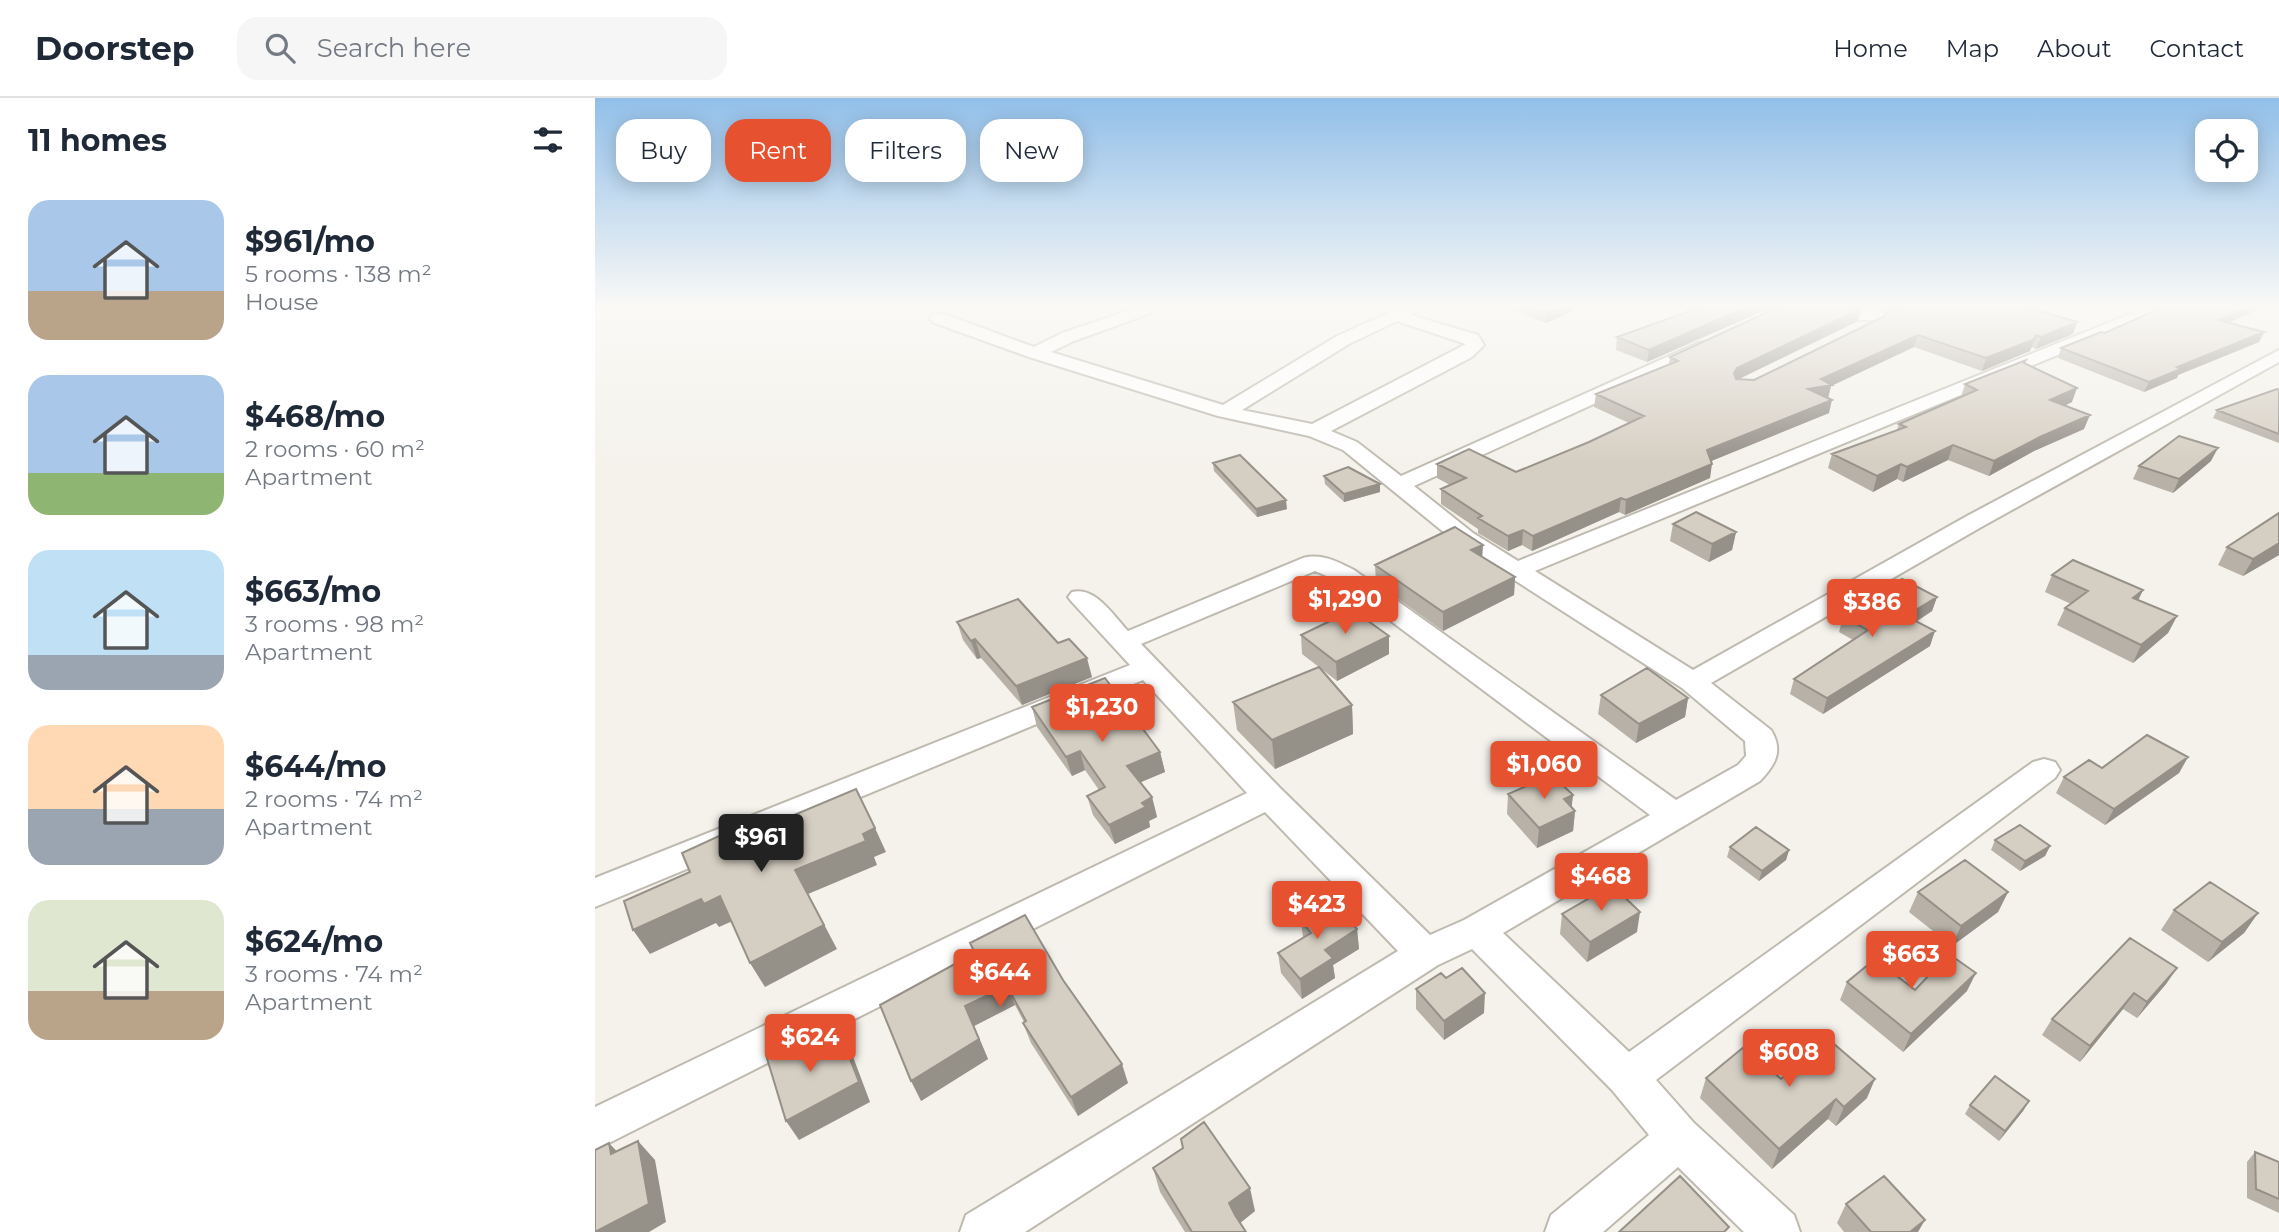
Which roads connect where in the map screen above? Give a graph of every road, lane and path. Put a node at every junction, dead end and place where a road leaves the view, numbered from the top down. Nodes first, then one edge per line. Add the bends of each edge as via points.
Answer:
1 (1054, 359) edge
2 (1312, 359) edge
3 (1455, 359) edge
4 (1676, 359) edge
5 (2033, 359) edge
6 (2272, 359) edge
7 (1225, 412) junction
8 (1315, 431) junction
9 (1397, 486) junction
10 (1517, 570) junction
11 (1081, 597) dead end
12 (1123, 642) junction
13 (1148, 668) junction
14 (1692, 682) junction
15 (2044, 770) dead end
16 (1269, 796) junction
17 (1673, 815) junction
18 (595, 893) edge
19 (1477, 930) junction
20 (1425, 954) junction
21 (1627, 1077) junction
22 (595, 1129) edge
23 (1679, 1138) junction
24 (983, 1232) edge
25 (1568, 1232) edge
26 (1777, 1232) edge

1 - 7 street
2 - 7 street
3 - 8 street
4 - 9 street
5 - 10 street
6 - 14 street
7 - 8 street
8 - 9 street via 1350,446
9 - 10 street via 1465,538
10 - 14 street
11 - 12 street
12 - 13 street
12 - 17 street via 1312,563 1325,565 1345,575
13 - 16 street
13 - 18 street
14 - 17 street via 1760,737 1762,759 1749,773
15 - 21 street
16 - 20 street
16 - 22 street
17 - 19 street
19 - 20 street
19 - 21 street
20 - 24 street
21 - 23 street
23 - 25 street
23 - 26 street

